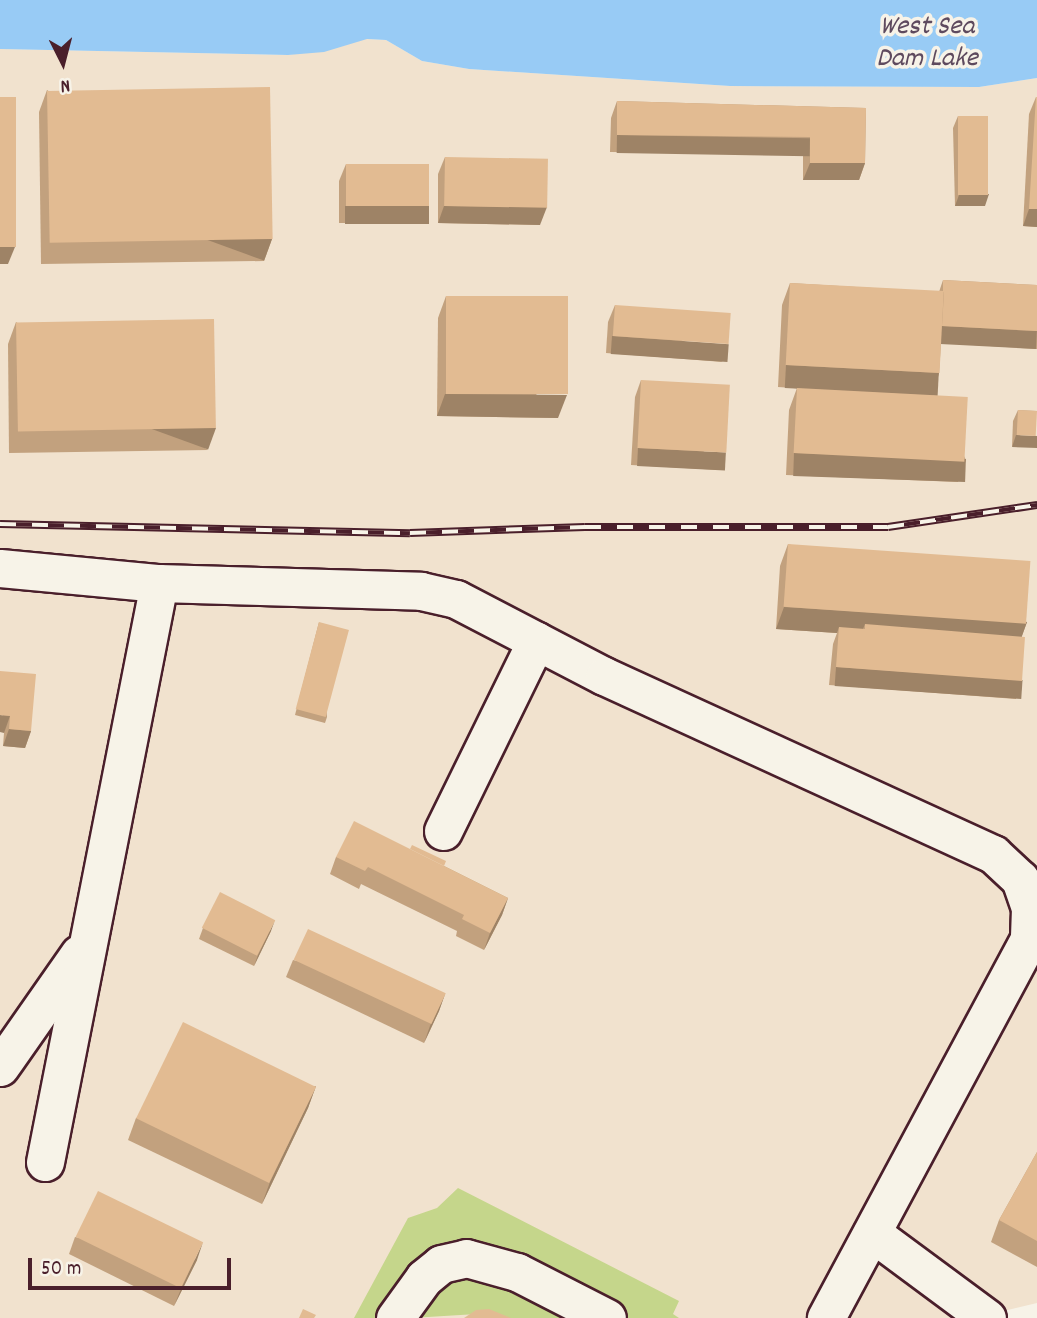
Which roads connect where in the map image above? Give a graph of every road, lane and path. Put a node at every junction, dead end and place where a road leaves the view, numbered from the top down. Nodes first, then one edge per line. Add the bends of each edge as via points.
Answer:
1 (0, 568) edge
2 (159, 583) junction
3 (536, 641) junction
4 (443, 831) dead end
5 (88, 942) junction
6 (0, 1067) edge
7 (45, 1162) dead end
8 (872, 1233) junction
9 (396, 1318) edge
10 (607, 1318) edge
11 (826, 1318) edge
12 (987, 1318) edge

1 - 2 street
2 - 3 street via 421,591 456,599
2 - 5 street
3 - 4 street
3 - 8 street via 993,854 1020,879 1030,908 1029,939
5 - 6 street
5 - 7 street
8 - 11 street
8 - 12 street
9 - 10 street via 432,1271 466,1258 517,1272

